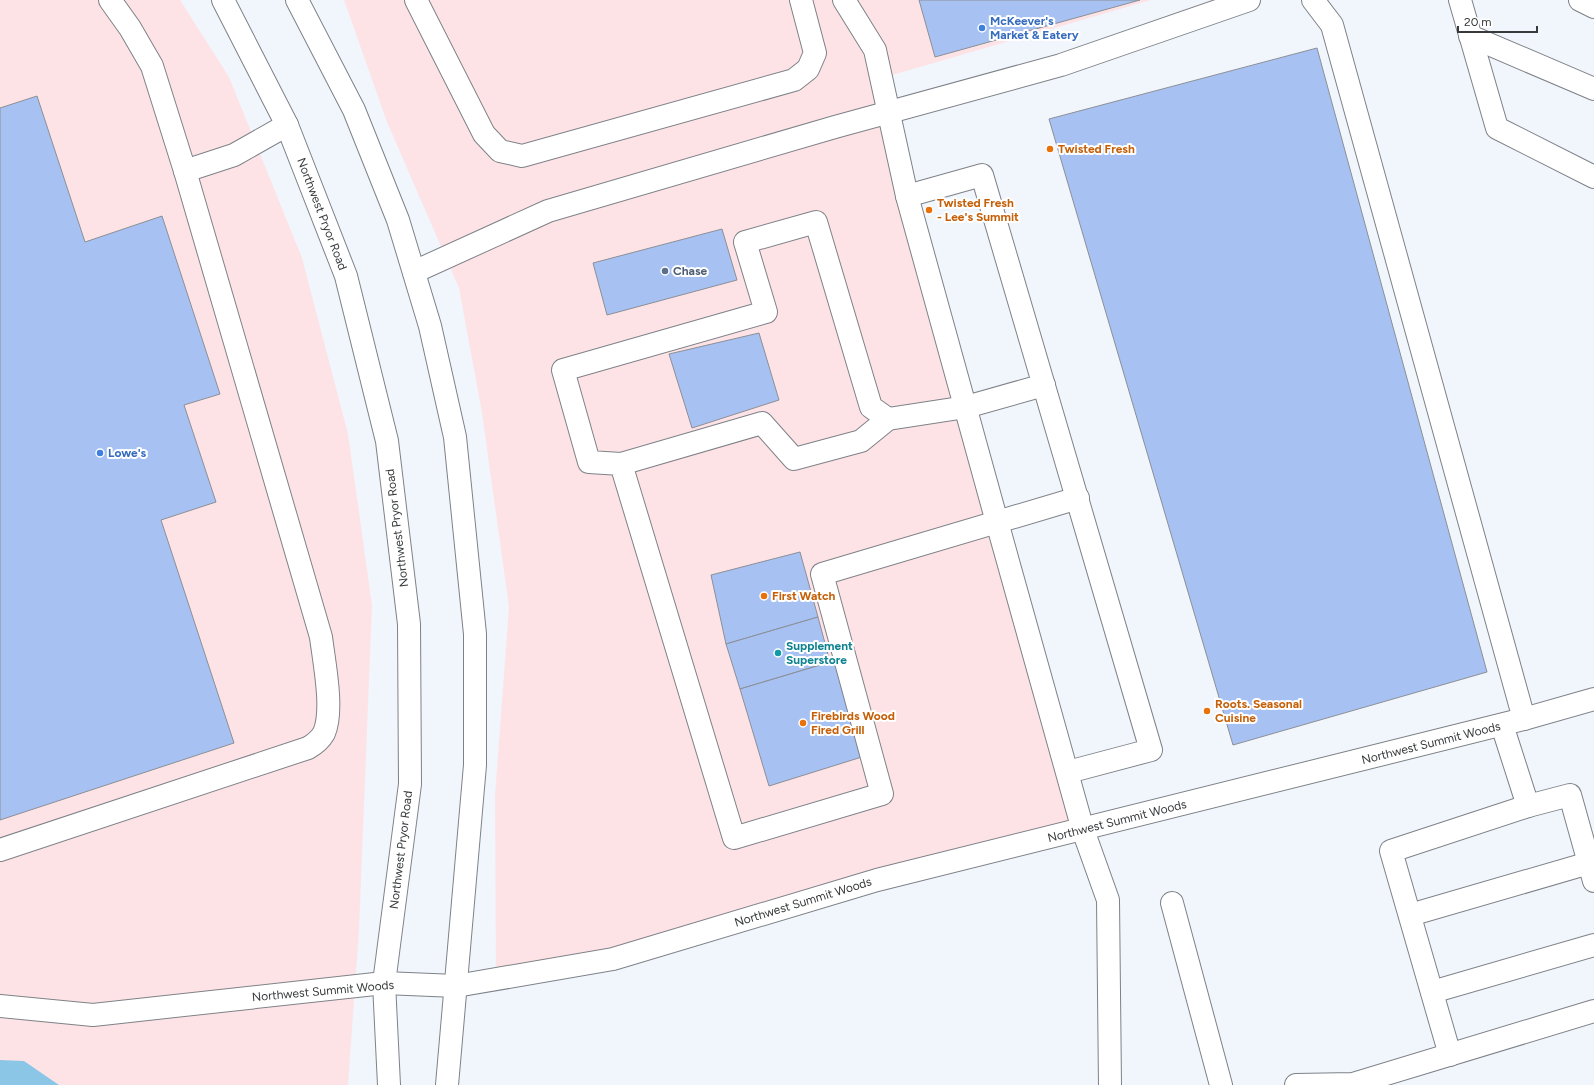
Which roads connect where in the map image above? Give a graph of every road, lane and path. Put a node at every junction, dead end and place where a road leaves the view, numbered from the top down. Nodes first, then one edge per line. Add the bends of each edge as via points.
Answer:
1 (110, 0) edge
2 (223, 0) edge
3 (297, 0) edge
4 (416, 0) edge
5 (801, 0) edge
6 (844, 0) edge
7 (1249, 0) edge
8 (1313, 0) edge
9 (1460, 0) edge
10 (1580, 0) edge
11 (1594, 7) edge
12 (1470, 36) junction
13 (1594, 89) edge
14 (890, 112) junction
15 (286, 125) junction
16 (185, 171) junction
17 (1594, 177) edge
18 (907, 196) junction
19 (414, 272) junction
20 (1044, 385) junction
21 (966, 407) junction
22 (888, 419) junction
23 (621, 464) junction
24 (1078, 498) junction
25 (997, 522) junction
26 (1594, 699) edge
27 (1524, 719) junction
28 (1502, 725) junction
29 (1068, 772) junction
30 (1528, 806) junction
31 (1083, 830) junction
32 (0, 850) edge
33 (1592, 872) edge
34 (1172, 903) dead end
35 (1410, 916) junction
36 (1594, 945) edge
37 (384, 983) junction
38 (456, 986) junction
39 (1432, 992) junction
40 (0, 1006) edge
41 (1594, 1012) edge
42 (1450, 1055) junction
43 (389, 1085) edge
44 (447, 1085) edge
45 (1110, 1085) edge
46 (1221, 1085) edge
47 (1296, 1085) edge

1 - 16 main road via 152,66
2 - 15 main road, Northwest Pryor Road
3 - 19 main road via 354,110 398,220
4 - 5 main road via 484,134 500,151 522,156 794,80 808,69 815,53
6 - 14 main road via 875,50
7 - 14 main road via 1061,65
8 - 27 main road via 1332,25
9 - 12 main road
10 - 11 main road
12 - 13 main road
12 - 17 main road via 1497,128
14 - 18 main road
14 - 19 main road via 548,211
15 - 16 main road via 234,155
15 - 37 main road, Northwest Pryor Road via 346,276 387,441 409,624 410,784
16 - 32 main road via 321,637 329,702 324,732 318,742 308,748
18 - 20 main road via 982,175
18 - 21 main road
19 - 38 main road via 430,326 455,437 475,634 475,765
20 - 21 main road
20 - 24 main road
21 - 22 main road
21 - 25 main road
22 - 23 main road via 861,441 794,459 762,424
22 - 23 main road via 871,407 816,222 746,242 766,312 563,370 589,462
23 - 25 main road via 734,838 882,794 822,574
24 - 25 main road
24 - 29 main road via 1151,750
25 - 29 main road
26 - 27 main road, Northwest Summit Woods
27 - 28 main road, Northwest Summit Woods
28 - 30 main road
28 - 31 main road, Northwest Summit Woods
29 - 31 main road
30 - 33 main road via 1570,795
30 - 35 main road via 1391,851
31 - 38 main road, Northwest Summit Woods via 877,880 613,959
31 - 45 main road via 1108,900
33 - 35 main road
34 - 46 main road
35 - 39 main road
36 - 39 main road
37 - 38 main road, Northwest Summit Woods
37 - 40 main road, Northwest Summit Woods via 93,1015
37 - 43 main road, Northwest Pryor Road
38 - 44 main road
39 - 42 main road
41 - 42 main road
42 - 47 main road via 1353,1084

